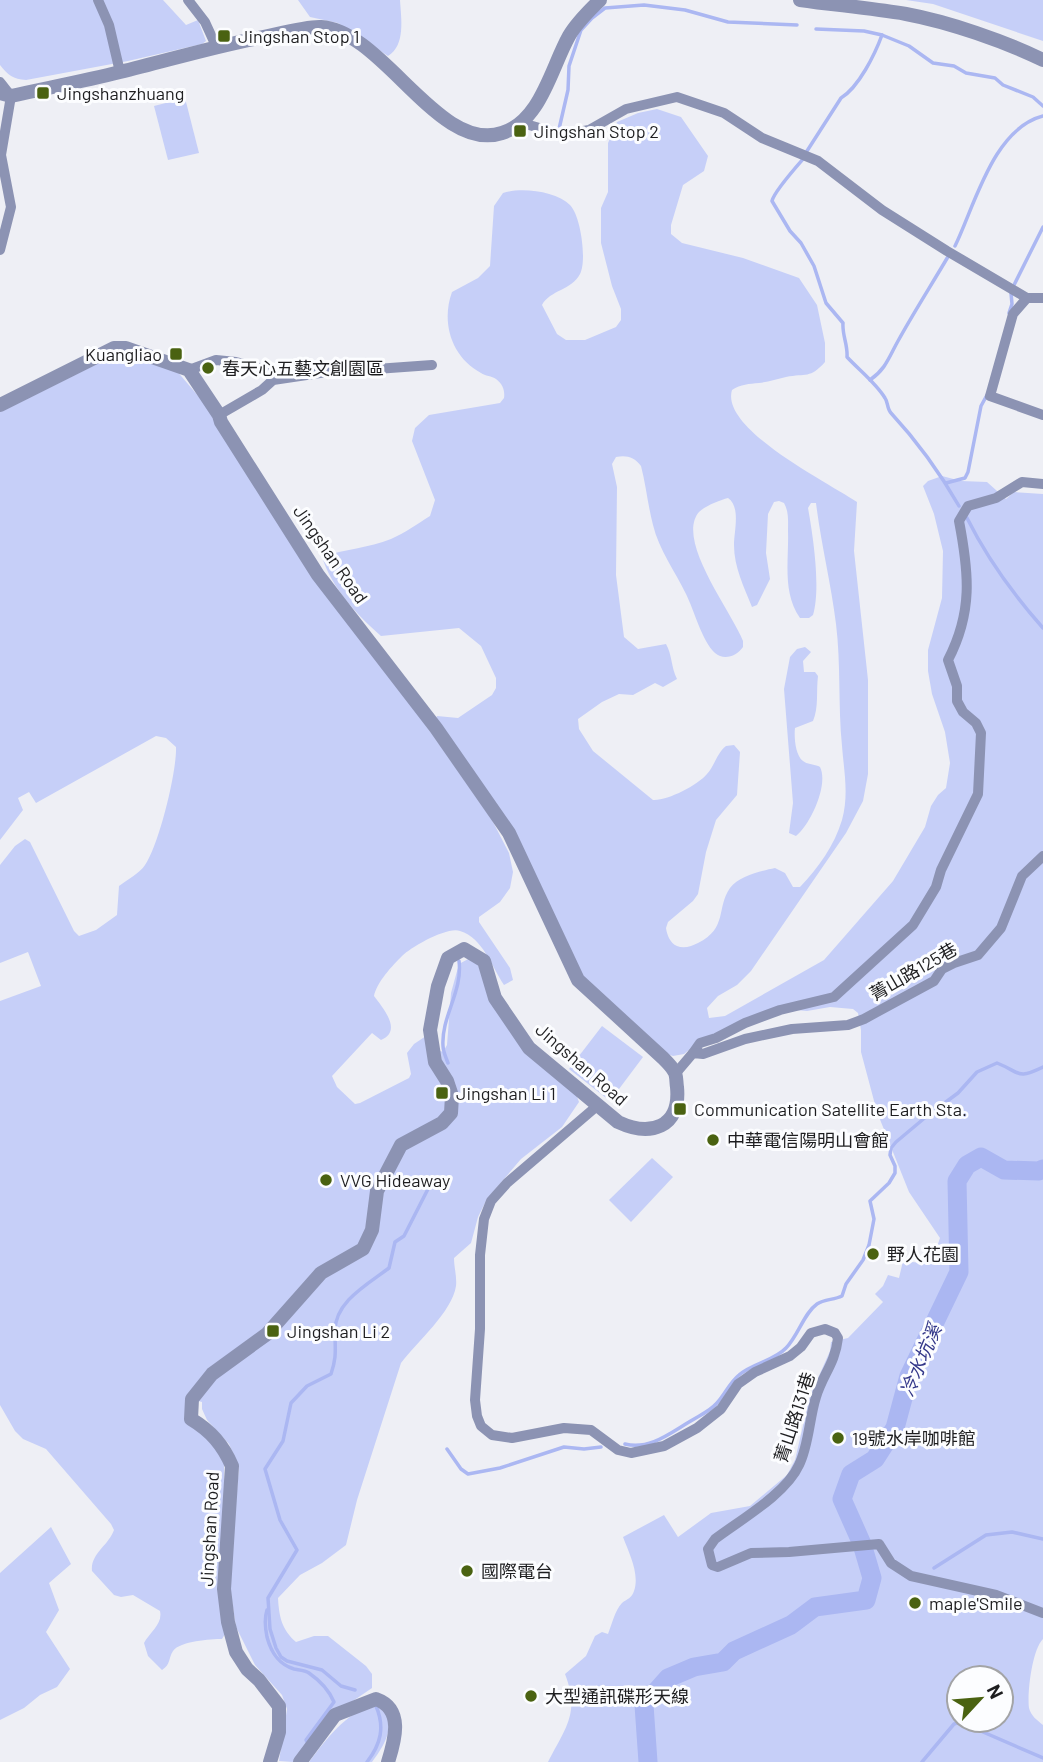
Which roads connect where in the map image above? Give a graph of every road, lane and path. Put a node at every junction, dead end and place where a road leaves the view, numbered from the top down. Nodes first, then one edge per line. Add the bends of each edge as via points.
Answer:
1 (98, 0) edge
2 (188, 0) edge
3 (600, 0) edge
4 (800, 0) edge
5 (216, 46) junction
6 (1043, 60) edge
7 (120, 72) junction
8 (0, 82) edge
9 (5, 94) edge
10 (522, 123) junction
11 (0, 250) edge
12 (1027, 298) junction
13 (1043, 298) edge
14 (432, 365) dead end
15 (189, 370) junction
16 (273, 380) junction
17 (0, 405) edge
18 (219, 415) junction
19 (1043, 415) edge
20 (1043, 484) edge
21 (1043, 856) edge
22 (693, 1053) junction
23 (676, 1073) junction
24 (597, 1106) junction
25 (1043, 1613) edge
26 (270, 1762) edge
27 (300, 1762) edge
28 (388, 1762) edge

1 - 7 street
2 - 5 street
3 - 10 street via 570,34
4 - 6 street via 908,14
5 - 7 street
5 - 10 street via 321,27 356,41 451,124 472,135 502,133
7 - 9 street
8 - 9 street
9 - 11 street via 1,155 11,207
10 - 12 street via 573,133 626,109 677,97 701,105 818,161 882,210
12 - 13 street
12 - 19 street via 1013,314 990,396
14 - 16 street
15 - 16 street via 216,360 236,362 267,370
15 - 17 street via 114,348
15 - 18 street, Jingshan Road
16 - 18 street
18 - 23 street, Jingshan Road via 318,575 436,728 509,833 578,980
20 - 22 street via 1022,482 996,498 968,506 959,521 968,600 948,660 957,701 981,733 978,794 936,887 913,925 834,997 744,1023 700,1043
21 - 22 street, 菁山路125巷 via 1022,876 1002,928 978,955 942,969 934,981 848,1025 792,1029 704,1054
22 - 23 street
23 - 24 street, Jingshan Road via 678,1101 669,1120 655,1128 635,1129
24 - 25 street, 菁山路131巷 via 507,1184 491,1200 484,1219 475,1400 481,1426 492,1435 512,1437 564,1428 591,1430 618,1450 631,1453 664,1446 721,1409 738,1384 790,1356 811,1333 830,1330 838,1338 835,1359 821,1381 800,1464 776,1493 715,1539 708,1549 712,1565 718,1567 751,1553 879,1544 891,1563 911,1576 996,1595
24 - 26 street, Jingshan Road via 528,1048 495,998 484,961 464,949 448,958 430,1030 435,1062 452,1097 451,1113 442,1123 401,1145 377,1191 372,1230 363,1249 321,1273 267,1334 212,1374 192,1399 191,1419 225,1449 232,1466 225,1600 236,1652 279,1706
27 - 28 street via 335,1715 376,1699 388,1704 395,1716

